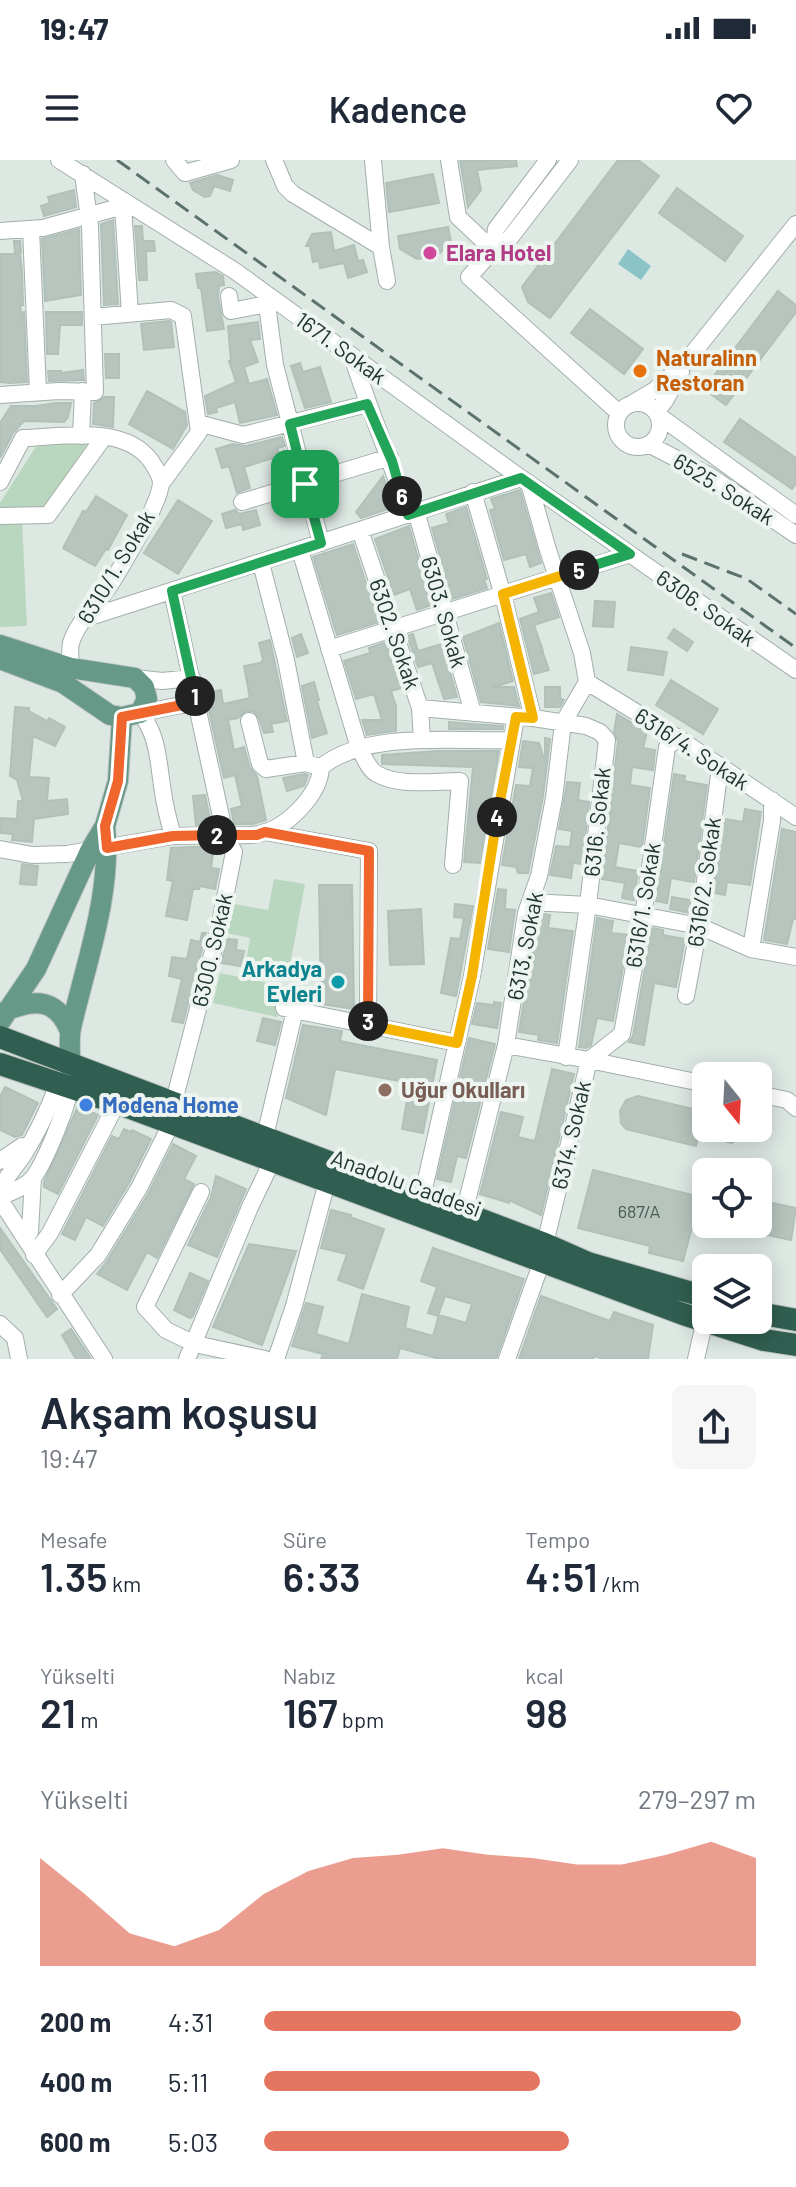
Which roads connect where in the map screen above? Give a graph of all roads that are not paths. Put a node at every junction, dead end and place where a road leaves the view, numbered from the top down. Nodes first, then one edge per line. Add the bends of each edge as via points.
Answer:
1 (59, 160) edge
2 (174, 160) edge
3 (231, 160) edge
4 (274, 160) edge
5 (373, 160) edge
6 (449, 160) edge
7 (548, 160) edge
8 (570, 160) edge
9 (83, 174) junction
10 (124, 204) junction
11 (88, 215) junction
12 (31, 229) junction
13 (794, 230) edge
14 (0, 231) edge
15 (381, 247) junction
16 (493, 250) junction
17 (387, 281) dead end
18 (229, 296) dead end
19 (130, 314) junction
20 (93, 317) junction
21 (352, 356) junction
22 (685, 363) junction
23 (83, 391) junction
24 (38, 392) junction
25 (0, 395) edge
26 (367, 404) junction
27 (626, 408) junction
28 (657, 414) junction
29 (198, 423) junction
30 (290, 424) junction
31 (81, 436) junction
32 (104, 437) junction
33 (650, 445) junction
34 (390, 457) junction
35 (525, 480) junction
36 (0, 482) edge
37 (161, 484) junction
38 (305, 484) junction
39 (473, 492) junction
40 (242, 502) dead end
41 (412, 513) junction
42 (796, 515) edge
43 (0, 516) edge
44 (360, 530) junction
45 (796, 535) edge
46 (321, 543) junction
47 (623, 549) junction
48 (300, 550) junction
49 (261, 563) junction
50 (557, 578) junction
51 (172, 591) junction
52 (503, 594) junction
53 (444, 613) junction
54 (84, 619) junction
55 (394, 628) junction
56 (0, 645) edge
57 (329, 649) junction
58 (0, 659) edge
59 (796, 670) edge
60 (67, 676) junction
61 (135, 678) junction
62 (192, 678) junction
63 (587, 682) junction
64 (197, 702) junction
65 (420, 708) junction
66 (473, 713) junction
67 (131, 715) junction
68 (524, 717) junction
69 (249, 721) dead end
70 (563, 723) junction
71 (678, 738) junction
72 (422, 740) junction
73 (510, 740) junction
74 (359, 748) junction
75 (314, 765) junction
76 (720, 768) junction
77 (772, 800) junction
78 (796, 817) edge
79 (265, 832) junction
80 (225, 835) junction
81 (173, 836) junction
82 (0, 849) edge
83 (98, 850) junction
84 (453, 865) dead end
85 (530, 902) junction
86 (588, 905) junction
87 (643, 917) junction
88 (699, 926) junction
89 (751, 949) junction
90 (796, 957) edge
91 (686, 996) dead end
92 (3, 1016) edge
93 (368, 1025) junction
94 (70, 1031) junction
95 (0, 1037) edge
96 (457, 1043) junction
97 (506, 1045) junction
98 (566, 1057) junction
99 (589, 1060) junction
100 (71, 1062) junction
101 (0, 1064) edge
102 (692, 1081) edge
103 (64, 1086) junction
104 (772, 1097) edge
105 (174, 1101) junction
106 (117, 1103) junction
107 (796, 1108) edge
108 (171, 1124) junction
109 (35, 1134) junction
110 (265, 1136) junction
111 (0, 1161) edge
112 (272, 1161) junction
113 (33, 1178) junction
114 (327, 1182) junction
115 (1, 1192) edge
116 (201, 1192) dead end
117 (422, 1198) junction
118 (464, 1213) junction
119 (30, 1232) junction
120 (32, 1252) junction
121 (544, 1252) junction
122 (692, 1293) edge
123 (60, 1295) junction
124 (692, 1315) edge
125 (772, 1316) edge
126 (796, 1320) edge
127 (0, 1324) edge
128 (702, 1334) edge
129 (746, 1334) edge
130 (796, 1345) edge
131 (191, 1352) edge
132 (19, 1359) edge
133 (104, 1359) edge
134 (265, 1359) edge
135 (276, 1359) edge
136 (507, 1359) edge
137 (696, 1359) edge
138 (793, 1359) edge

1 - 9 street, 1671. Sokak
2 - 3 street via 185,173
4 - 15 street via 293,194
5 - 15 street
6 - 16 street via 458,217
7 - 16 street via 496,229
8 - 16 street via 510,238
9 - 10 street, 1671. Sokak
9 - 11 street
10 - 11 street
10 - 19 street
10 - 21 street, 1671. Sokak via 235,271
11 - 12 street
11 - 20 street
12 - 14 street
12 - 24 street
13 - 22 street
15 - 17 street
16 - 27 street via 469,277
18 - 30 street via 231,311 267,304
19 - 20 street
19 - 29 street via 171,310 183,316
20 - 23 street via 95,392
21 - 26 street, 6303. Sokak
21 - 35 street, 1671. Sokak
22 - 27 street
22 - 28 street
23 - 24 street
23 - 31 street
24 - 25 street
26 - 30 street
26 - 34 street, 6303. Sokak
27 - 28 street via 647,405
27 - 33 street via 616,430 623,442 636,448
28 - 33 street via 660,428
28 - 42 street, 6525. Sokak
29 - 30 street via 243,435
29 - 37 street via 196,440
30 - 38 street
31 - 32 street, 6310/1. Sokak
31 - 36 street, 6310/1. Sokak via 23,438
32 - 37 street, 6310/1. Sokak via 145,453
32 - 43 street via 48,515
33 - 45 street, 6525. Sokak via 710,476
34 - 38 street
34 - 41 street, 6303. Sokak
35 - 39 street
35 - 47 street, 1671. Sokak
35 - 50 street
37 - 54 street, 6310/1. Sokak via 111,583
38 - 40 street
38 - 46 street
39 - 41 street
39 - 52 street
41 - 44 street
41 - 53 street, 6303. Sokak
44 - 46 street
44 - 55 street, 6302. Sokak
46 - 48 street
47 - 50 street
47 - 59 street, 6306. Sokak
48 - 49 street
48 - 57 street
49 - 51 street
49 - 75 street
50 - 52 street
50 - 63 street
51 - 54 street
51 - 62 street, 6300. Sokak
52 - 53 street
52 - 68 street
53 - 55 street
53 - 66 street, 6303. Sokak
54 - 60 street, 6310/1. Sokak via 71,644
55 - 57 street
55 - 65 street, 6302. Sokak
56 - 60 main road
57 - 74 street
58 - 60 main road
60 - 61 main road
60 - 67 main road via 110,715
61 - 62 street
61 - 67 main road via 147,694
62 - 64 street, 6300. Sokak
63 - 70 street, 6313. Sokak
63 - 71 street, 6316/4. Sokak
64 - 67 street
64 - 80 street, 6300. Sokak
65 - 66 street
65 - 72 street, 6302. Sokak
66 - 68 street
67 - 81 street via 150,725
67 - 83 main road
68 - 70 street
68 - 73 street
69 - 75 street via 266,769
70 - 85 street, 6313. Sokak via 554,798
70 - 86 street, 6316. Sokak via 586,726 607,740
71 - 76 street, 6316/4. Sokak
71 - 87 street, 6316/1. Sokak via 667,747
72 - 73 street
72 - 74 street
73 - 96 street
74 - 75 street
74 - 84 street via 375,774 398,781 460,781
75 - 79 street via 321,779 315,791 291,817
76 - 77 street, 6316/4. Sokak
76 - 88 street, 6316/2. Sokak
77 - 78 street, 6316/4. Sokak
77 - 89 street
79 - 80 street
79 - 93 street via 369,851
80 - 81 street
80 - 105 street, 6300. Sokak via 234,852
81 - 83 street
82 - 83 street via 32,855
83 - 92 main road via 36,969
83 - 94 main road via 104,887
85 - 86 street
85 - 97 street, 6313. Sokak
86 - 87 street
86 - 98 street
87 - 88 street
87 - 99 street, 6316/1. Sokak via 622,1034
88 - 89 street
88 - 91 street, 6316/2. Sokak
89 - 90 street
92 - 94 main road via 22,1004 46,1004 60,1011
93 - 96 street
93 - 110 street via 289,1009
94 - 100 main road
95 - 100 highway, Anadolu Caddesi
96 - 117 street
97 - 98 street, 6314. Sokak
97 - 118 street, 6313. Sokak
98 - 99 street, 6314. Sokak
99 - 102 street
99 - 121 street, 6314. Sokak
100 - 103 main road
100 - 105 highway, Anadolu Caddesi
101 - 103 highway, Anadolu Caddesi
103 - 106 highway, Anadolu Caddesi
103 - 109 street
103 - 113 street via 67,1107
104 - 107 street
105 - 110 highway, Anadolu Caddesi
106 - 108 highway, Anadolu Caddesi
106 - 120 street via 50,1233
108 - 112 highway, Anadolu Caddesi
108 - 123 street via 98,1255
109 - 111 street
109 - 115 street
110 - 117 highway, Anadolu Caddesi
112 - 114 highway, Anadolu Caddesi
112 - 131 street
113 - 115 street
113 - 119 street
114 - 121 highway, Anadolu Caddesi
114 - 135 street
115 - 119 street
115 - 120 street
116 - 131 street via 145,1307
117 - 118 highway, Anadolu Caddesi
118 - 121 highway, Anadolu Caddesi
119 - 120 street
120 - 123 street
121 - 122 highway, Anadolu Caddesi
121 - 124 highway, Anadolu Caddesi
121 - 136 street, 6314. Sokak
123 - 133 street
125 - 126 highway
127 - 132 street via 15,1338
128 - 137 street
129 - 130 highway, Anadolu Caddesi
130 - 138 street
131 - 134 street

